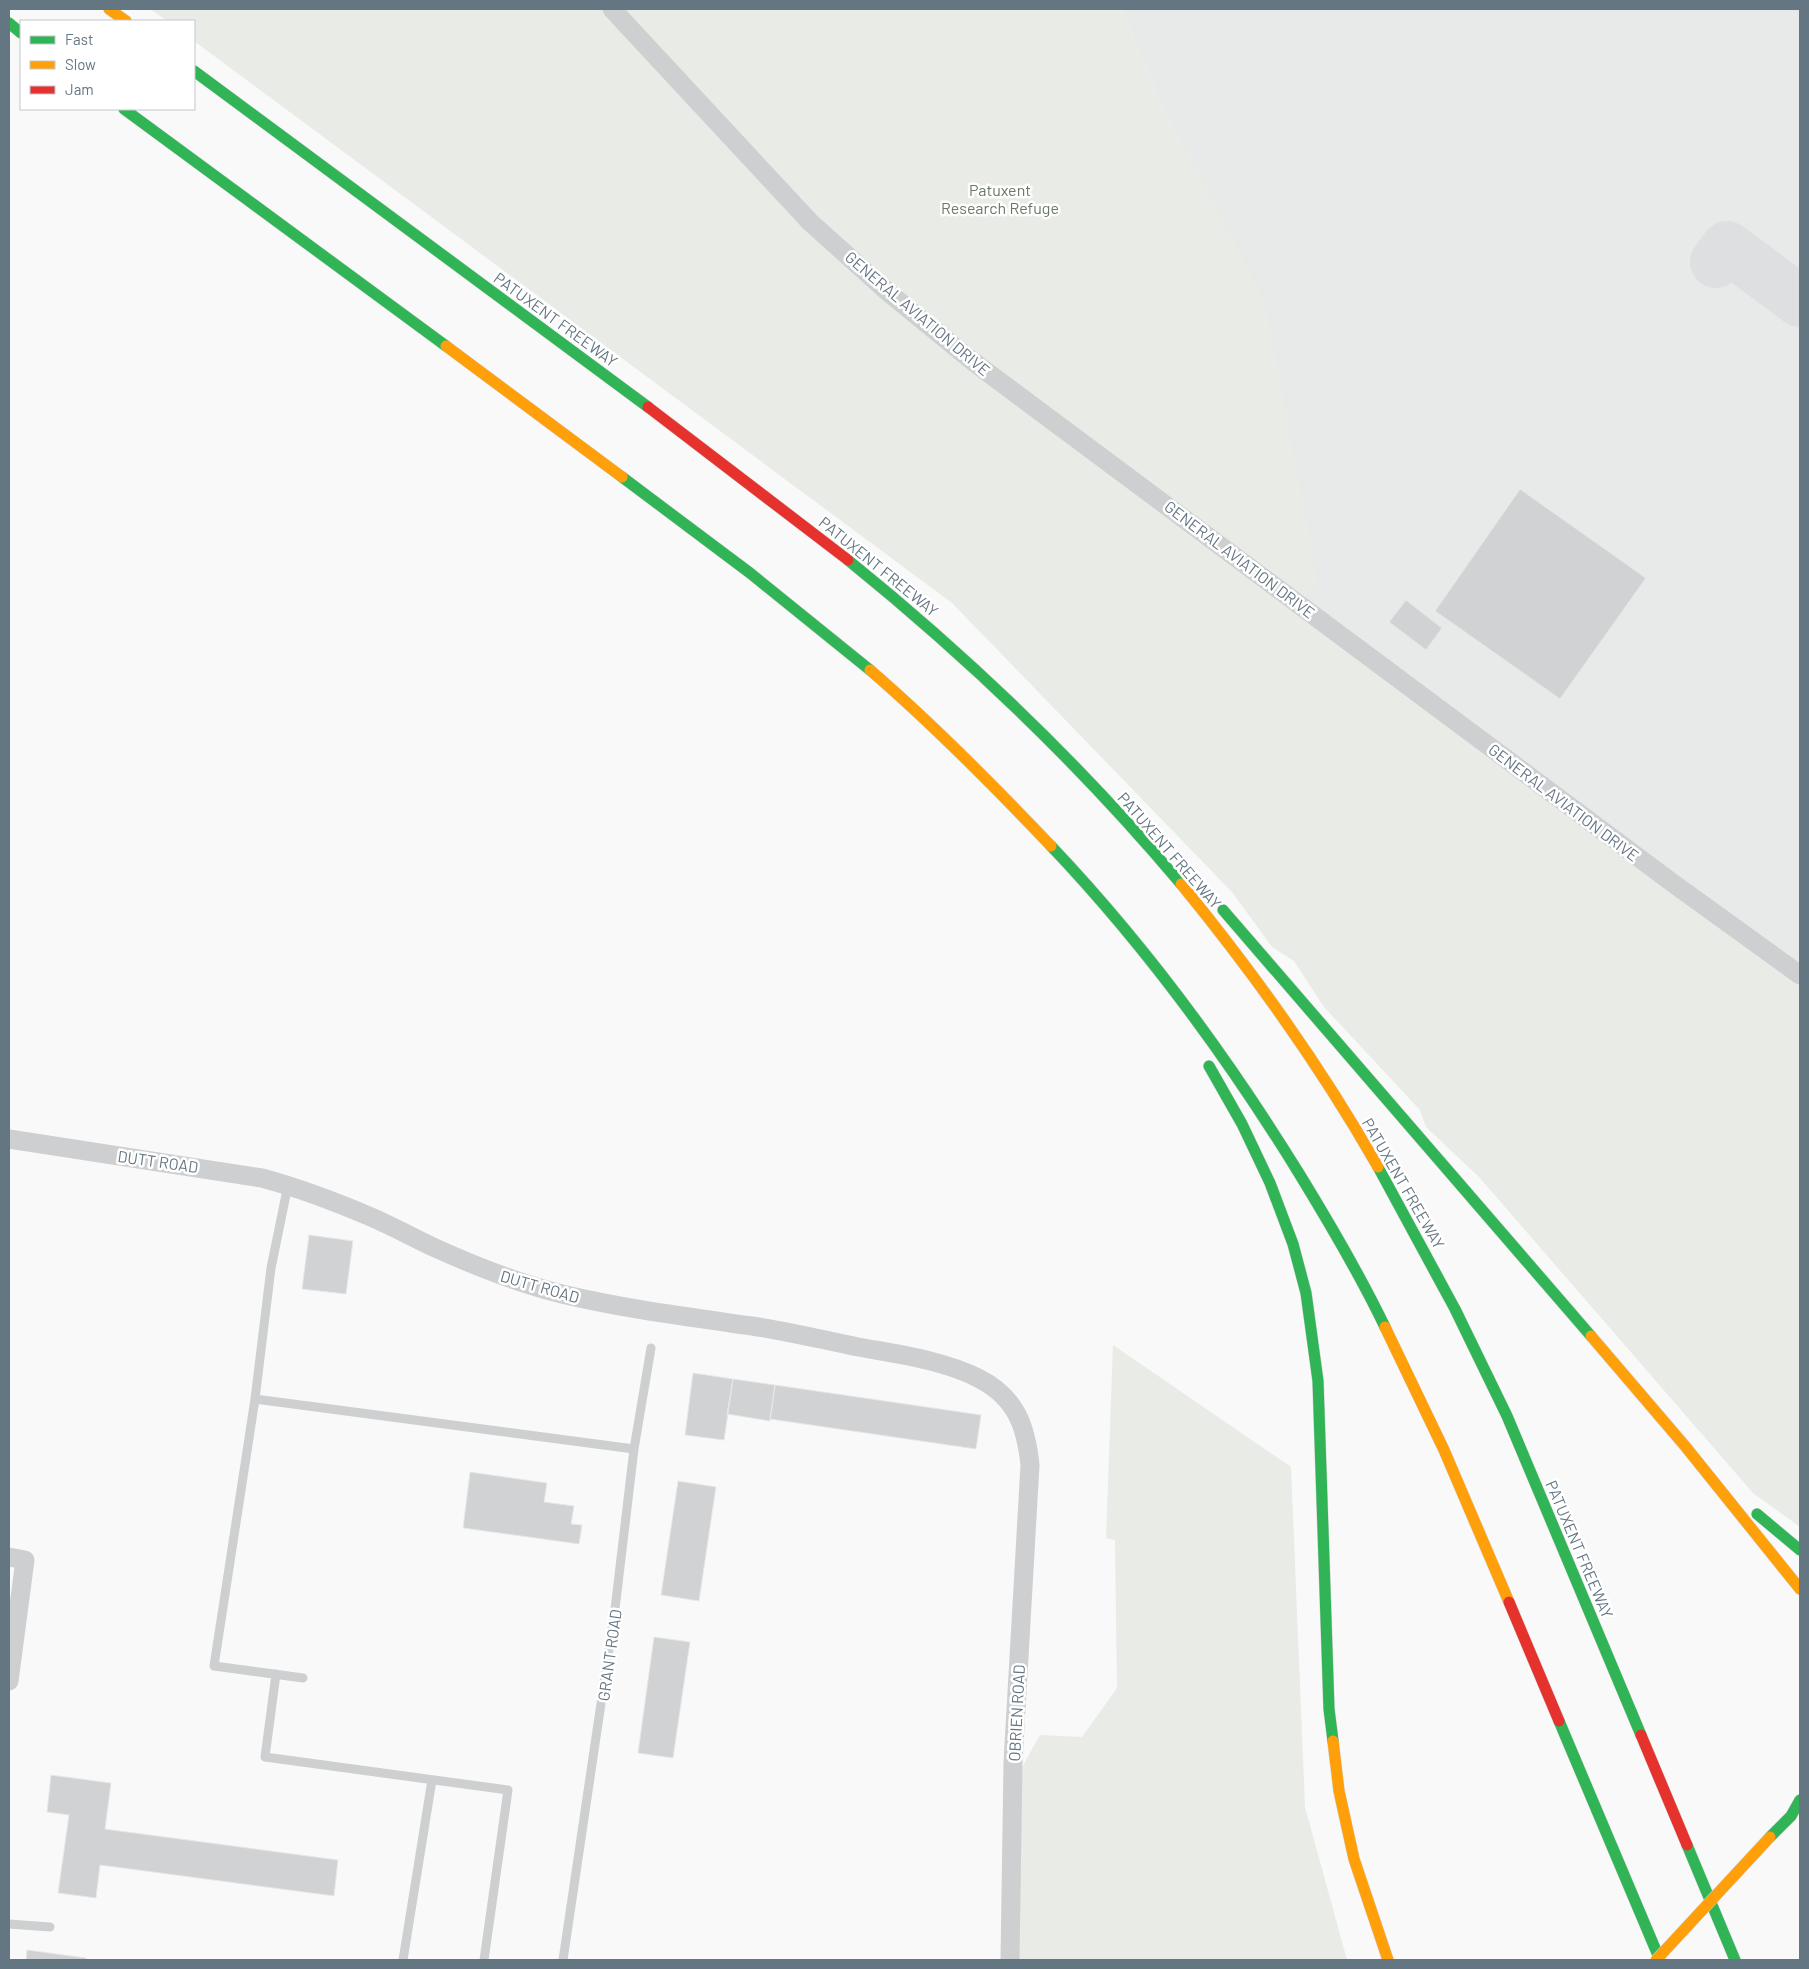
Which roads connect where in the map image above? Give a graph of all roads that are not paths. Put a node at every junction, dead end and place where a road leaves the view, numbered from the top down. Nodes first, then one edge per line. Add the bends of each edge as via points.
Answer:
1 (109, 9) edge
2 (612, 9) edge
3 (125, 20) edge
4 (9, 24) edge
5 (20, 32) edge
6 (195, 73) edge
7 (125, 110) edge
8 (1036, 727) junction
9 (986, 778) junction
10 (1178, 862) dead end
11 (1079, 894) dead end
12 (1213, 898) dead end
13 (1800, 975) edge
14 (1200, 1054) dead end
15 (9, 1139) edge
16 (288, 1185) junction
17 (651, 1348) dead end
18 (255, 1399) junction
19 (1685, 1446) junction
20 (634, 1449) junction
21 (1030, 1465) joint
22 (1800, 1550) edge
23 (17, 1559) edge
24 (1800, 1589) edge
25 (276, 1674) junction
26 (303, 1678) dead end
27 (9, 1681) edge
28 (432, 1780) junction
29 (1800, 1800) edge
30 (1796, 1814) edge
31 (9, 1924) edge
32 (50, 1927) dead end
33 (403, 1960) edge
34 (484, 1960) edge
35 (563, 1960) edge
36 (1010, 1960) edge
37 (1388, 1960) edge
38 (1656, 1960) edge
39 (1660, 1960) edge
40 (1735, 1960) edge

1 - 3 main road
2 - 13 street, GENERAL AVIATION DRIVE via 810,222 971,360
4 - 5 main road
6 - 8 main road, PATUXENT FREEWAY via 788,514 898,601
7 - 9 main road via 750,573 841,645
8 - 10 main road
8 - 40 main road, PATUXENT FREEWAY via 1117,812 1206,916 1272,1003 1387,1180 1445,1288 1507,1417
9 - 11 main road
9 - 39 main road via 1068,864 1151,960 1236,1076 1327,1220 1381,1319 1444,1450
12 - 19 main road
14 - 37 main road via 1242,1124 1270,1183 1293,1244 1306,1293 1318,1381 1329,1709 1339,1791 1354,1859
15 - 16 street, DUTT ROAD via 215,1169
16 - 18 lane via 272,1268
16 - 21 street, DUTT ROAD via 372,1217 517,1281 562,1294 640,1310 755,1327 900,1355 967,1372 997,1390 1011,1405 1022,1422
17 - 20 lane, GRANT ROAD
18 - 20 lane
18 - 25 lane via 214,1666
19 - 22 main road
19 - 24 main road
20 - 35 lane, GRANT ROAD via 616,1609
21 - 36 street, OBRIEN ROAD via 1012,1762
23 - 27 street
25 - 26 lane
25 - 28 lane via 265,1757
28 - 33 lane
28 - 34 lane via 508,1790
29 - 30 main road
30 - 38 main road, bridge via 1770,1837
31 - 32 lane

